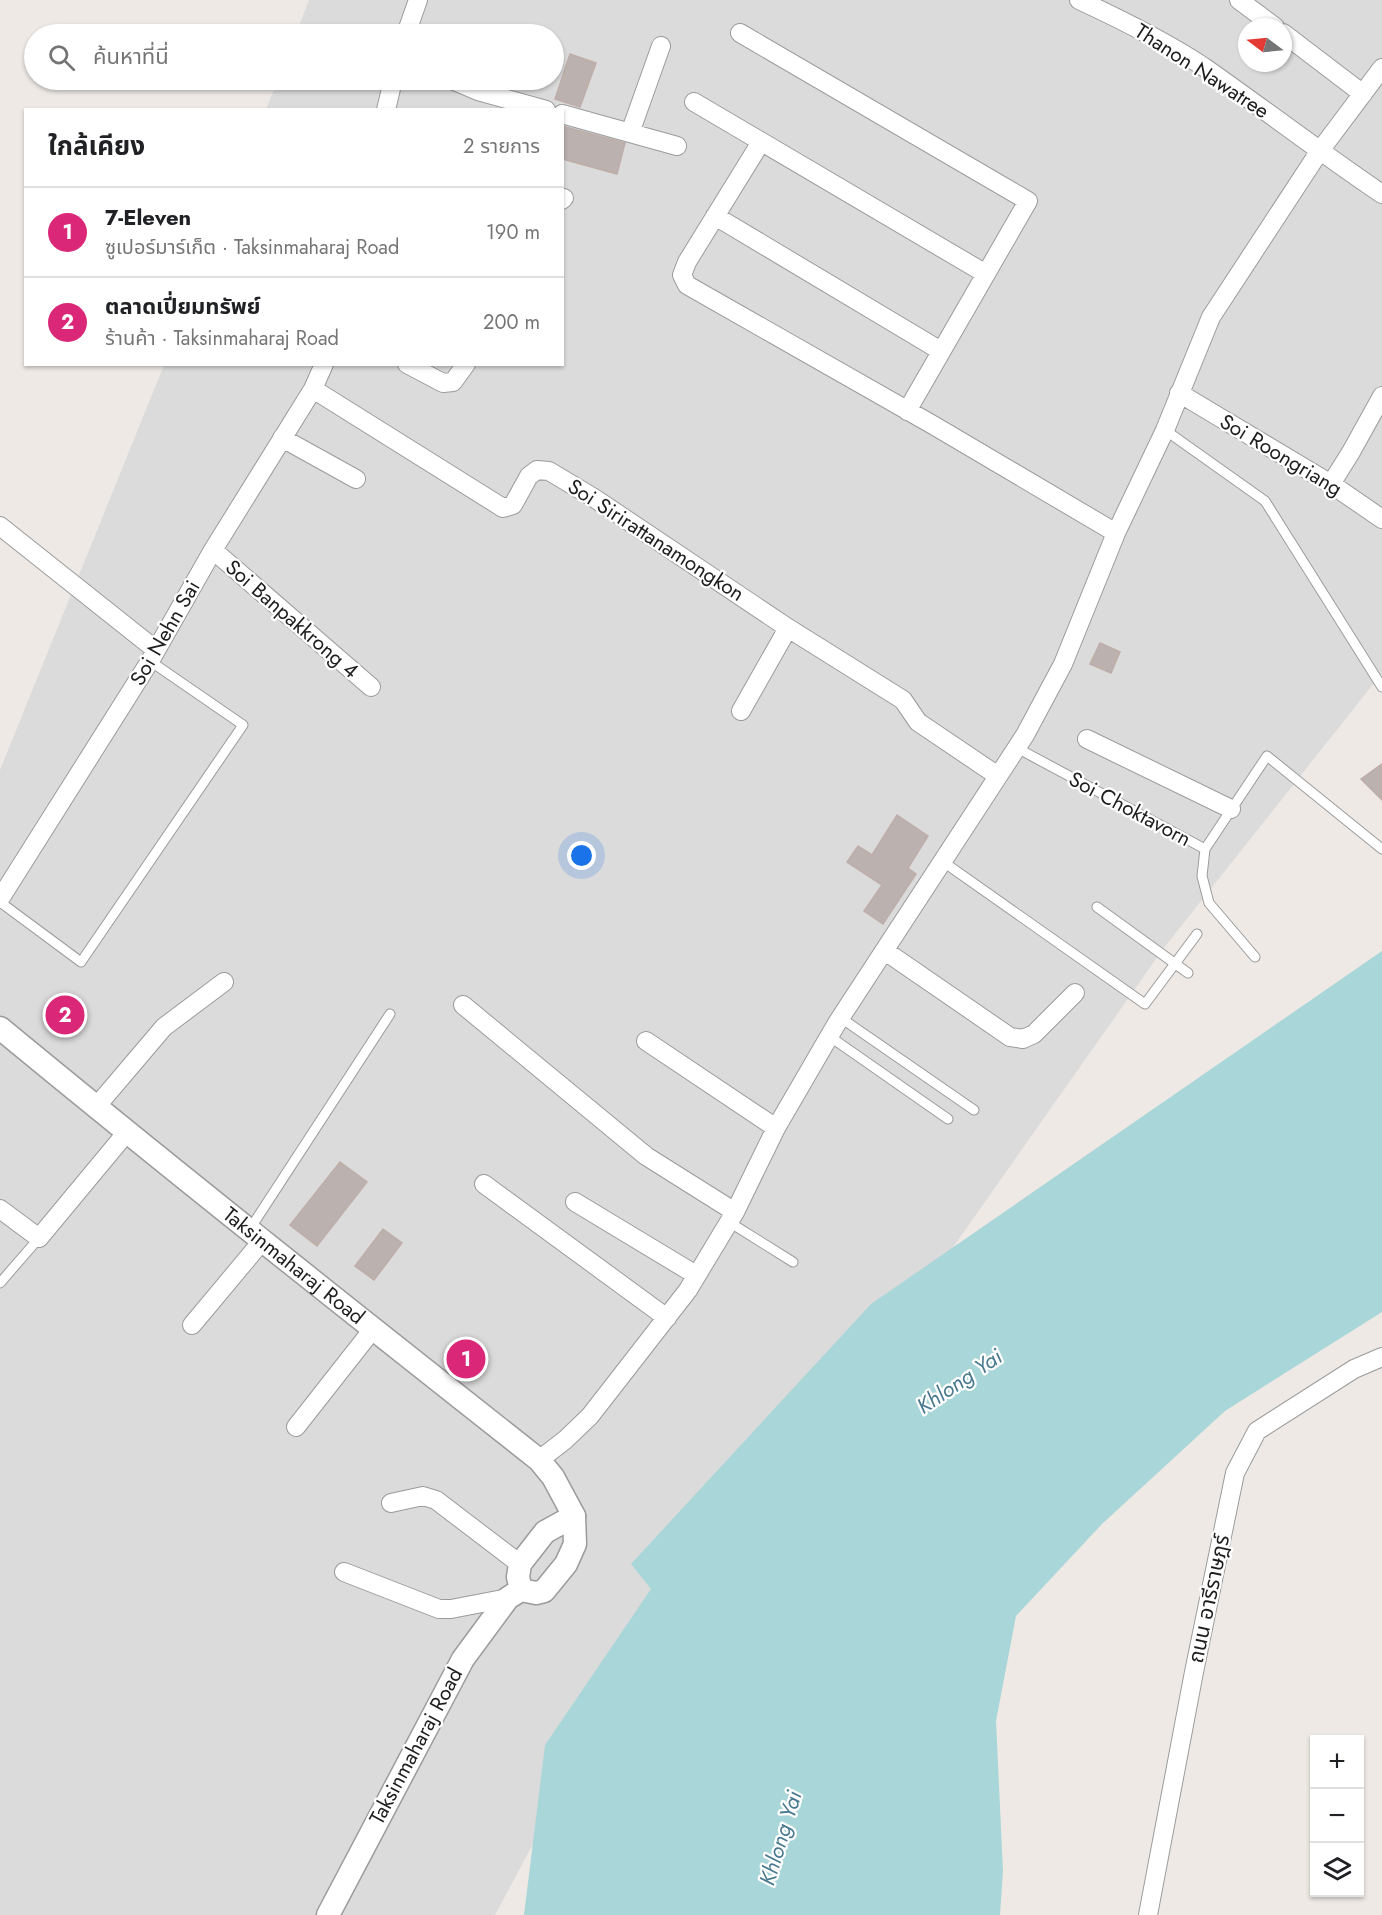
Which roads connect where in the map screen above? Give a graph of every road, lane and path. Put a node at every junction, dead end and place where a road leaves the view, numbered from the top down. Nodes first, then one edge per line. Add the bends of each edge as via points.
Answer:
1 (418, 0) edge
2 (1079, 0) edge
3 (1239, 0) edge
4 (1263, 18) edge
5 (410, 24) edge
6 (740, 33) dead end
7 (1292, 40) edge
8 (661, 46) dead end
9 (1382, 68) edge
10 (391, 90) edge
11 (476, 90) edge
12 (1363, 94) junction
13 (694, 102) dead end
14 (386, 108) edge
15 (539, 108) edge
16 (564, 115) edge
17 (630, 132) junction
18 (761, 142) junction
19 (677, 146) dead end
20 (1318, 152) junction
21 (1382, 194) edge
22 (715, 216) junction
23 (986, 274) junction
24 (941, 351) junction
25 (323, 366) edge
26 (411, 366) edge
27 (465, 366) edge
28 (313, 389) junction
29 (1179, 393) junction
30 (1382, 396) edge
31 (907, 411) junction
32 (1165, 430) junction
33 (282, 438) junction
34 (356, 479) dead end
35 (1331, 484) junction
36 (1382, 519) edge
37 (0, 526) edge
38 (1116, 533) junction
39 (213, 550) junction
40 (788, 628) junction
41 (153, 655) junction
42 (371, 687) dead end
43 (1382, 687) edge
44 (741, 711) dead end
45 (1087, 739) dead end
46 (1017, 748) junction
47 (998, 776) junction
48 (1231, 809) junction
49 (1205, 849) junction
50 (1382, 849) edge
51 (942, 861) junction
52 (0, 901) edge
53 (1097, 907) dead end
54 (1197, 934) dead end
55 (885, 951) junction
56 (1255, 957) dead end
57 (1176, 964) junction
58 (1188, 973) dead end
59 (224, 982) dead end
60 (1075, 993) dead end
61 (463, 1005) dead end
62 (390, 1014) dead end
63 (841, 1018) junction
64 (0, 1028) edge
65 (829, 1036) junction
66 (646, 1041) dead end
67 (96, 1107) junction
68 (974, 1110) dead end
69 (948, 1119) dead end
70 (776, 1128) junction
71 (127, 1132) junction
72 (484, 1184) dead end
73 (575, 1202) dead end
74 (0, 1209) edge
75 (732, 1217) junction
76 (256, 1234) junction
77 (39, 1238) junction
78 (793, 1262) dead end
79 (696, 1275) junction
80 (0, 1283) edge
81 (667, 1318) junction
82 (192, 1325) dead end
83 (373, 1329) junction
84 (1382, 1357) edge
85 (296, 1427) dead end
86 (539, 1460) junction
87 (391, 1503) dead end
88 (574, 1516) junction
89 (520, 1564) junction
90 (344, 1572) dead end
91 (515, 1594) junction
92 (328, 1915) edge
93 (1148, 1915) edge

1 - 5 street
2 - 20 street, Thanon Nawatree via 1126,21 1202,66
3 - 4 street
6 - 23 street via 1028,201
7 - 12 street
8 - 17 street
9 - 12 street
10 - 14 street
11 - 15 street
12 - 20 street
13 - 18 street
16 - 17 street
17 - 19 street
18 - 22 street
18 - 23 street
20 - 21 street, Thanon Nawatree
20 - 29 street via 1211,317
22 - 24 street
22 - 31 street via 687,262 682,276 687,285
23 - 24 street
24 - 31 street
25 - 28 street, Soi Nehn Sai
26 - 27 street via 443,383 453,382
28 - 33 street, Soi Nehn Sai
28 - 40 street, Soi Sirirattanamongkon via 503,508 513,505 529,476 537,470 549,471
29 - 32 street
29 - 35 street, Soi Roongriang
30 - 35 street
31 - 38 street
32 - 38 street
32 - 43 lane via 1265,501
33 - 34 street
33 - 39 street, Soi Nehn Sai
35 - 36 street, Soi Roongriang
37 - 41 street
38 - 46 street via 1063,664
39 - 41 street, Soi Nehn Sai
39 - 42 street, Soi Banpakkrong 4
40 - 44 street
40 - 47 street, Soi Sirirattanamongkon via 903,700 918,722
41 - 52 street, Soi Nehn Sai
41 - 52 lane via 243,725 81,962
45 - 48 street
46 - 47 street
46 - 49 lane, Soi Choktavorn
47 - 51 street
48 - 49 lane, Soi Choktavorn
48 - 50 lane, Soi Choktavorn via 1267,756
49 - 56 lane via 1202,876 1209,903
51 - 55 street
51 - 57 lane via 1144,1004
53 - 57 lane
54 - 57 lane
55 - 60 street via 1010,1036 1023,1039 1034,1034
55 - 63 street
57 - 58 lane
59 - 67 street via 164,1027
61 - 75 street via 646,1156
62 - 76 lane
63 - 65 street
63 - 68 lane
64 - 67 street, Taksinmaharaj Road
65 - 69 lane
65 - 70 street
66 - 70 street
67 - 71 street, Taksinmaharaj Road
70 - 75 street
71 - 76 street, Taksinmaharaj Road
71 - 77 street
72 - 81 street
73 - 79 street
74 - 77 street
75 - 78 lane
75 - 79 street
76 - 82 street
76 - 83 street, Taksinmaharaj Road
77 - 80 lane
79 - 81 street
81 - 86 street via 590,1416
83 - 85 street
83 - 86 street, Taksinmaharaj Road
84 - 93 street, ถนน อารีราษฎร์ via 1354,1369 1257,1431 1235,1473
86 - 88 street, Taksinmaharaj Road
87 - 89 street via 423,1496 436,1500
88 - 89 street via 545,1532
88 - 91 street, Taksinmaharaj Road via 575,1544 566,1564 544,1591
89 - 91 street
90 - 91 street via 439,1609
91 - 92 street, Taksinmaharaj Road via 463,1659

